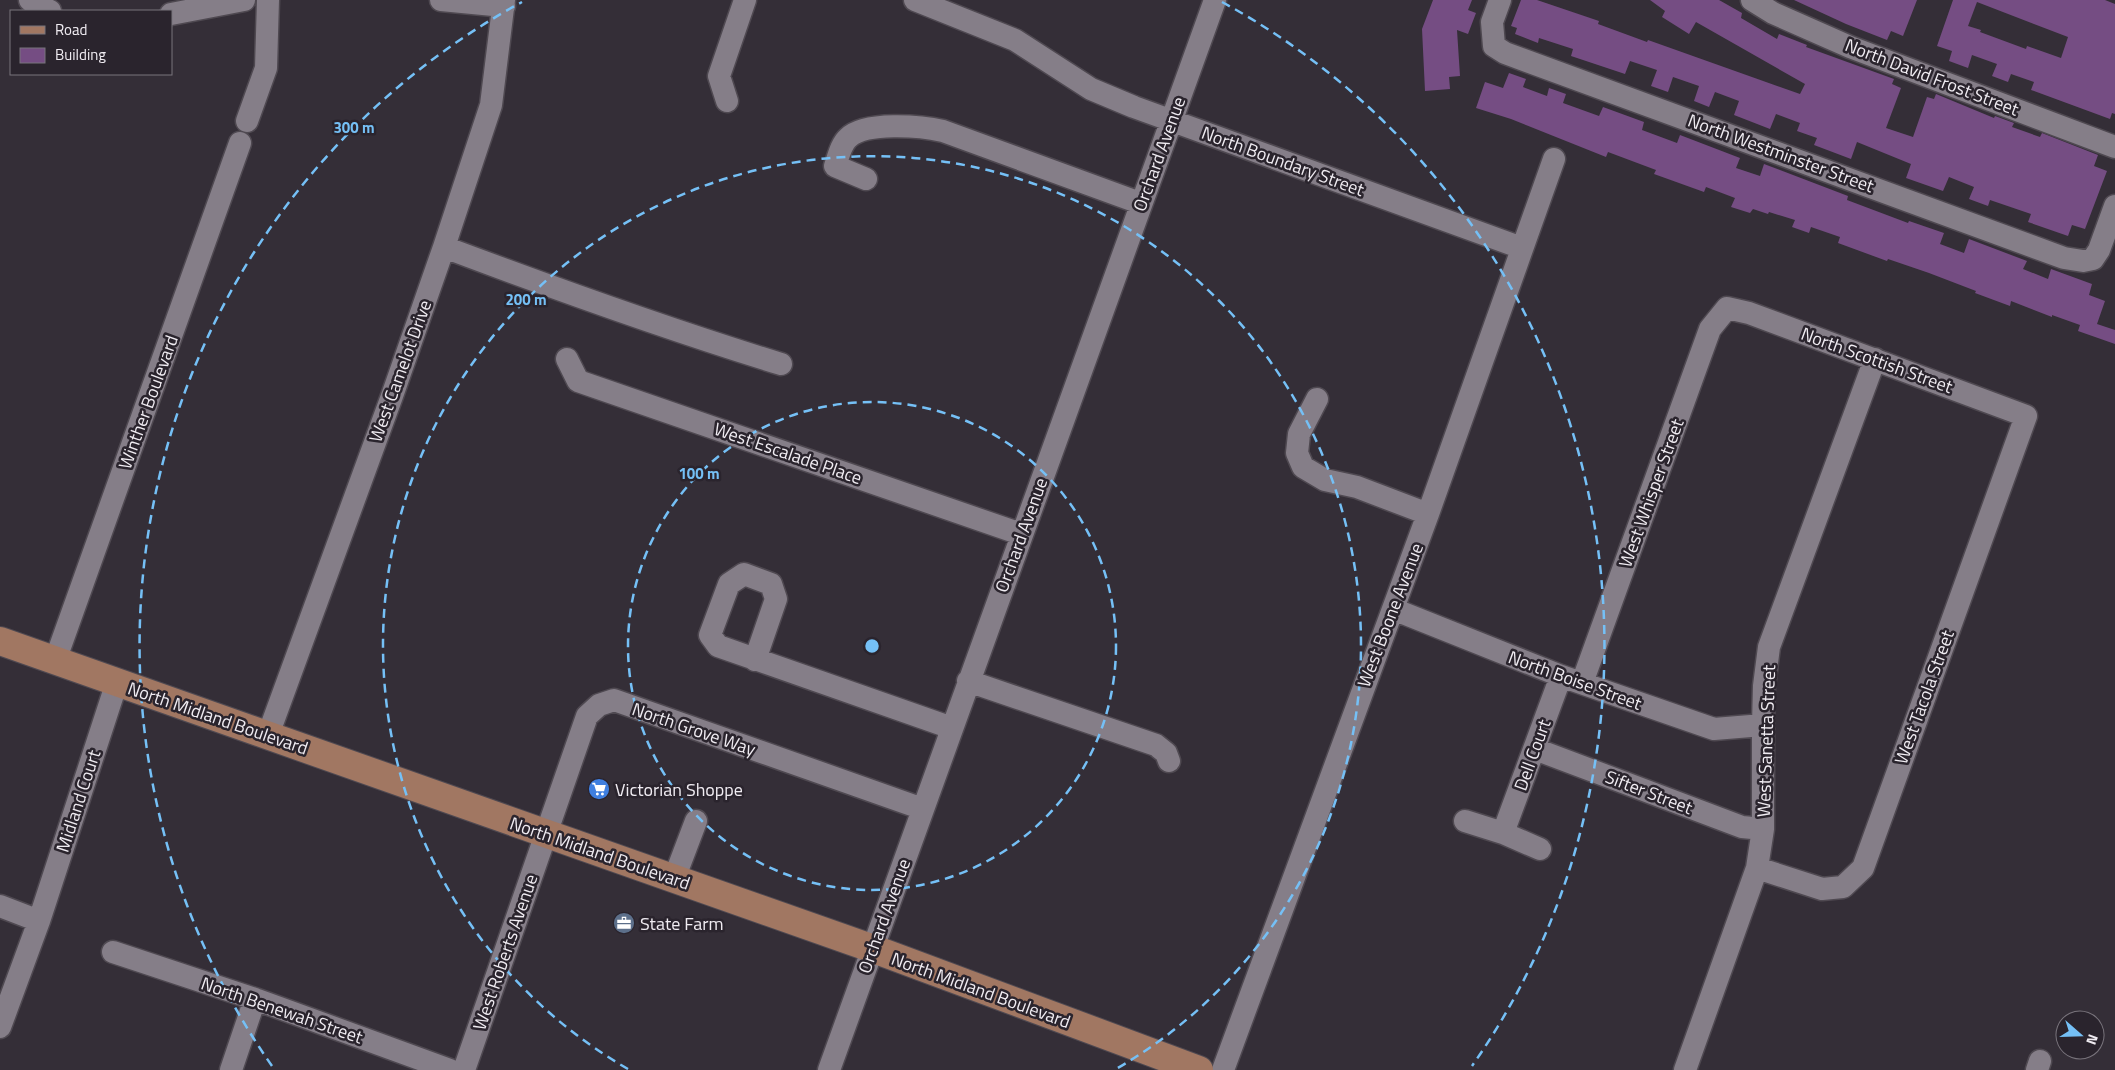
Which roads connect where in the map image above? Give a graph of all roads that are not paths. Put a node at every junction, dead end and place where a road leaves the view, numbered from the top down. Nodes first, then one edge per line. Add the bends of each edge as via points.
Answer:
1 (30, 0) edge
2 (244, 0) edge
3 (268, 0) edge
4 (440, 0) edge
5 (745, 0) edge
6 (915, 0) edge
7 (1215, 0) edge
8 (1500, 0) edge
9 (1752, 0) edge
10 (504, 3) edge
11 (954, 7) edge
12 (48, 10) edge
13 (172, 14) edge
14 (727, 101) dead end
15 (1171, 120) junction
16 (248, 121) dead end
17 (240, 143) dead end
18 (2115, 147) edge
19 (1554, 159) dead end
20 (866, 179) dead end
21 (1140, 203) junction
22 (2115, 206) edge
23 (444, 247) junction
24 (1522, 248) junction
25 (1727, 308) joint
26 (567, 359) dead end
27 (1875, 359) junction
28 (781, 364) dead end
29 (1316, 399) dead end
30 (2026, 416) joint
31 (1428, 514) junction
32 (1022, 534) junction
33 (1393, 609) junction
34 (0, 641) edge
35 (755, 660) dead end
36 (55, 661) junction
37 (1561, 676) junction
38 (968, 681) junction
39 (117, 682) junction
40 (1582, 683) junction
41 (1762, 725) junction
42 (952, 728) junction
43 (268, 735) junction
44 (1535, 749) junction
45 (1170, 761) dead end
46 (923, 809) junction
47 (696, 821) dead end
48 (1465, 821) dead end
49 (1763, 830) junction
50 (546, 834) junction
51 (1502, 834) junction
52 (1540, 849) dead end
53 (1757, 868) junction
54 (674, 879) junction
55 (0, 906) edge
56 (39, 920) junction
57 (871, 948) junction
58 (113, 952) dead end
59 (256, 999) junction
60 (0, 1027) edge
61 (231, 1070) edge
62 (450, 1070) edge
63 (464, 1070) edge
64 (828, 1070) edge
65 (1199, 1070) edge
66 (1223, 1070) edge
67 (1685, 1070) edge

1 - 12 street
2 - 13 street
3 - 16 street via 266,68
4 - 10 street
5 - 14 street via 719,76
6 - 11 street, North Boundary Street
7 - 15 street, Orchard Avenue
8 - 22 street, North Westminster Street via 1492,22 1494,46 1504,53 2064,258 2092,259 2099,250
9 - 18 street, North David Frost Street via 1773,13 1850,47
10 - 23 street, West Camelot Drive via 490,105
11 - 15 street, North Boundary Street via 1015,40 1091,89
15 - 21 street, Orchard Avenue
15 - 24 street, North Boundary Street
17 - 36 street, Winther Boulevard
19 - 24 street, West Boone Avenue
20 - 21 street via 835,166 847,138 858,132 898,125 926,127
21 - 32 street, Orchard Avenue
23 - 28 street via 562,291
23 - 43 street, West Camelot Drive
24 - 31 street, West Boone Avenue
25 - 27 street, North Scottish Street
25 - 40 street, West Whisper Street via 1710,329
26 - 32 street, West Escalade Place via 578,381
27 - 30 street, North Scottish Street
27 - 41 street, West Sanetta Street via 1769,647
29 - 31 street via 1299,434 1297,453 1303,467 1326,480
30 - 53 street, West Tacola Street via 1863,868 1843,887 1822,889
31 - 33 street, West Boone Avenue
32 - 38 street, Orchard Avenue
33 - 37 street, North Boise Street
33 - 66 street, West Boone Avenue
34 - 36 main road, North Midland Boulevard
35 - 42 street
36 - 39 main road, North Midland Boulevard
37 - 40 street, North Boise Street
37 - 44 street, Dell Court
38 - 42 street, Orchard Avenue
38 - 45 street via 1156,745
39 - 43 main road, North Midland Boulevard
39 - 56 street, Midland Court
40 - 41 street, North Boise Street via 1714,728
41 - 49 street, West Sanetta Street
42 - 46 street, Orchard Avenue
43 - 50 main road, North Midland Boulevard
44 - 49 street, Sifter Street via 1742,827
44 - 51 street, Dell Court
46 - 50 street, North Grove Way via 614,700 598,705 587,716
46 - 57 street, Orchard Avenue
47 - 54 street
48 - 51 street
49 - 53 street, West Sanetta Street
50 - 54 main road, North Midland Boulevard
50 - 63 street, West Roberts Avenue
51 - 52 street
53 - 67 street, West Sanetta Street
54 - 57 main road, North Midland Boulevard
55 - 56 street
56 - 60 street, Midland Court
57 - 64 street, Orchard Avenue
57 - 65 main road, North Midland Boulevard
58 - 59 street, North Benewah Street
59 - 61 street
59 - 62 street, North Benewah Street

